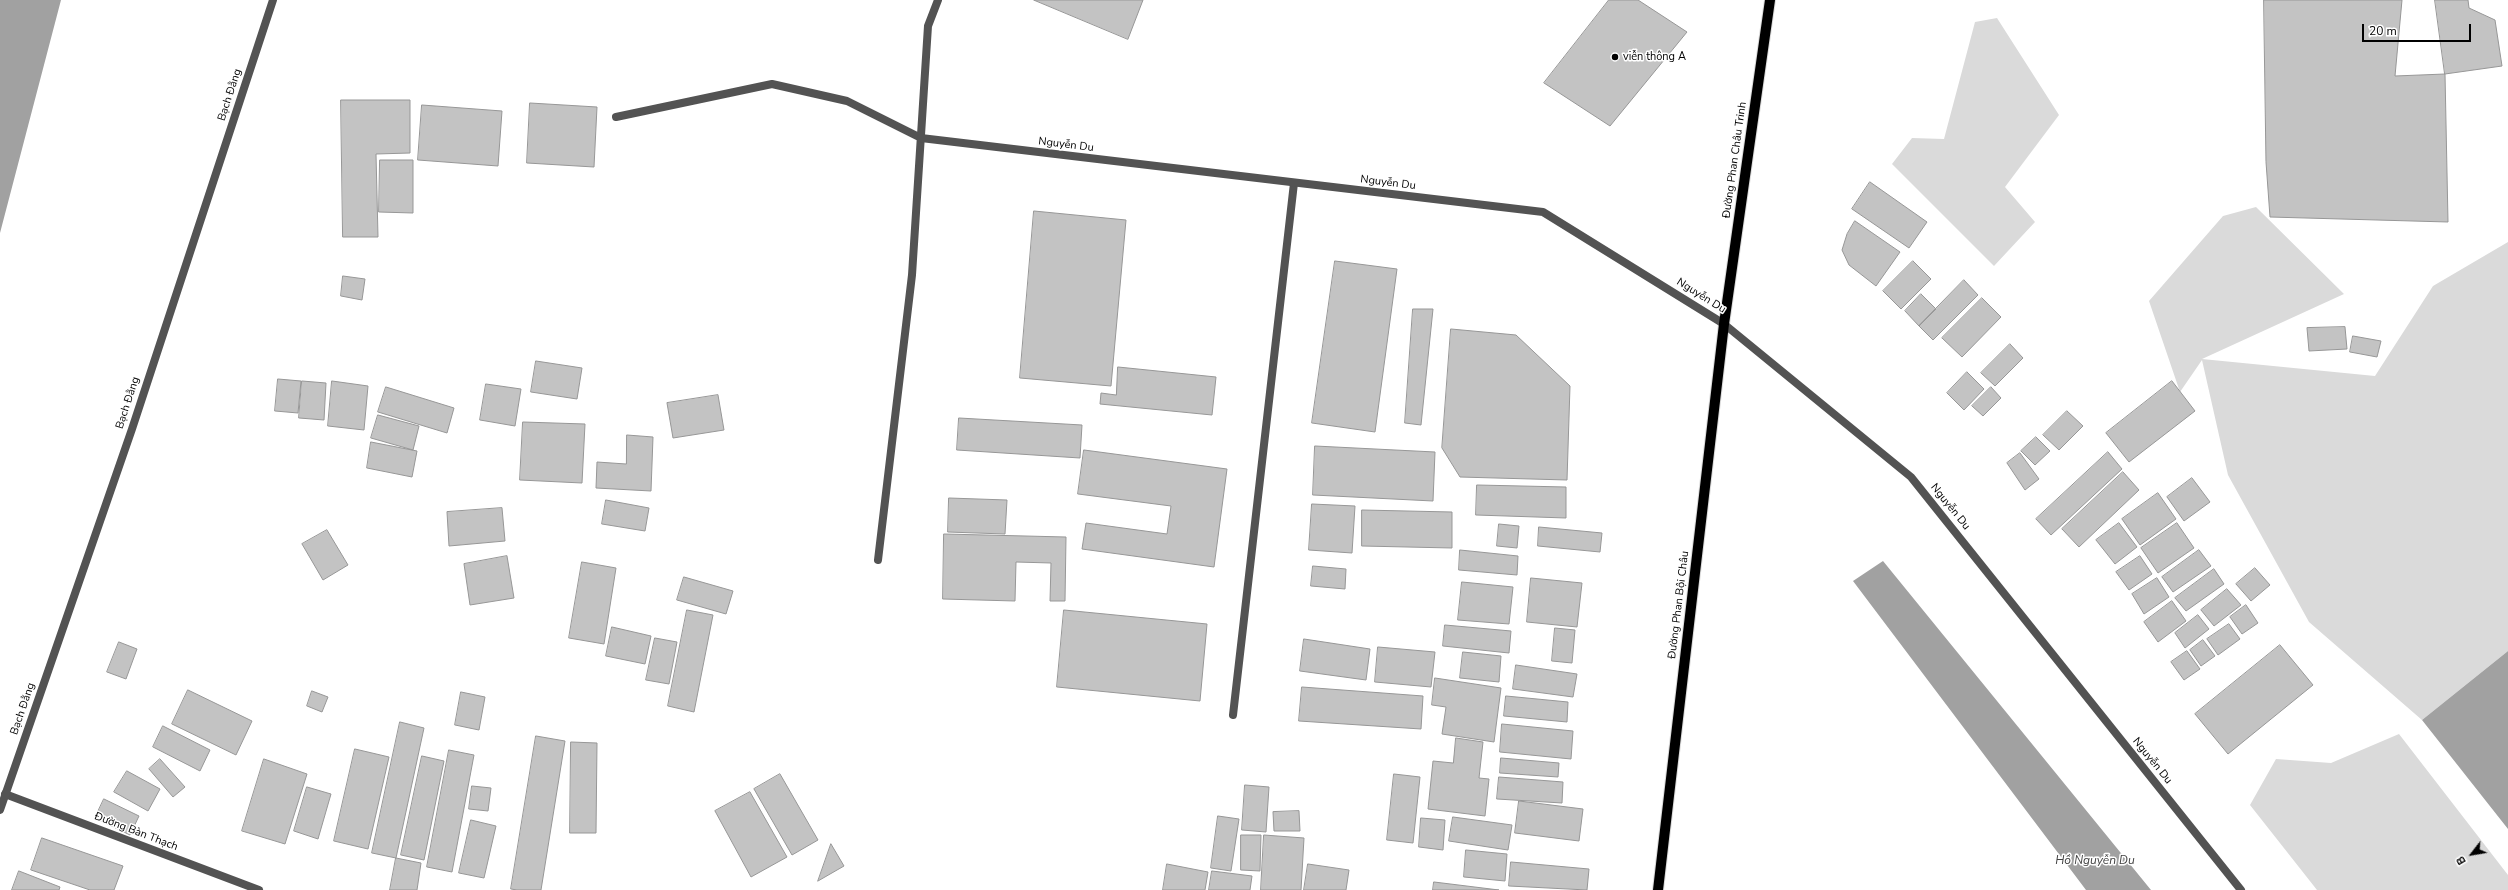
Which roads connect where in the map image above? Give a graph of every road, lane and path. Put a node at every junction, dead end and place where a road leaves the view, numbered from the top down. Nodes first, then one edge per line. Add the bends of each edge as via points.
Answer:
1 (272, 0) edge
2 (938, 0) edge
3 (1770, 0) edge
4 (616, 117) dead end
5 (921, 138) junction
6 (1294, 183) junction
7 (1724, 324) junction
8 (878, 560) dead end
9 (1233, 715) dead end
10 (5, 794) junction
11 (0, 810) edge
12 (259, 890) edge
13 (1658, 890) edge
14 (2241, 890) edge

1 - 10 street, Bạch Đằng via 132,429
2 - 5 street via 928,26
3 - 7 main road, Đường Phan Châu Trinh
4 - 5 street, Nguyễn Du via 772,84 847,101
5 - 6 street, Nguyễn Du
5 - 8 street via 912,275
6 - 7 street, Nguyễn Du via 1543,212
6 - 9 street
7 - 13 main road, Đường Phan Bội Châu
7 - 14 street, Nguyễn Du via 1911,477
10 - 11 street, Bạch Đằng
10 - 12 street, Đường Bàn Thạch

